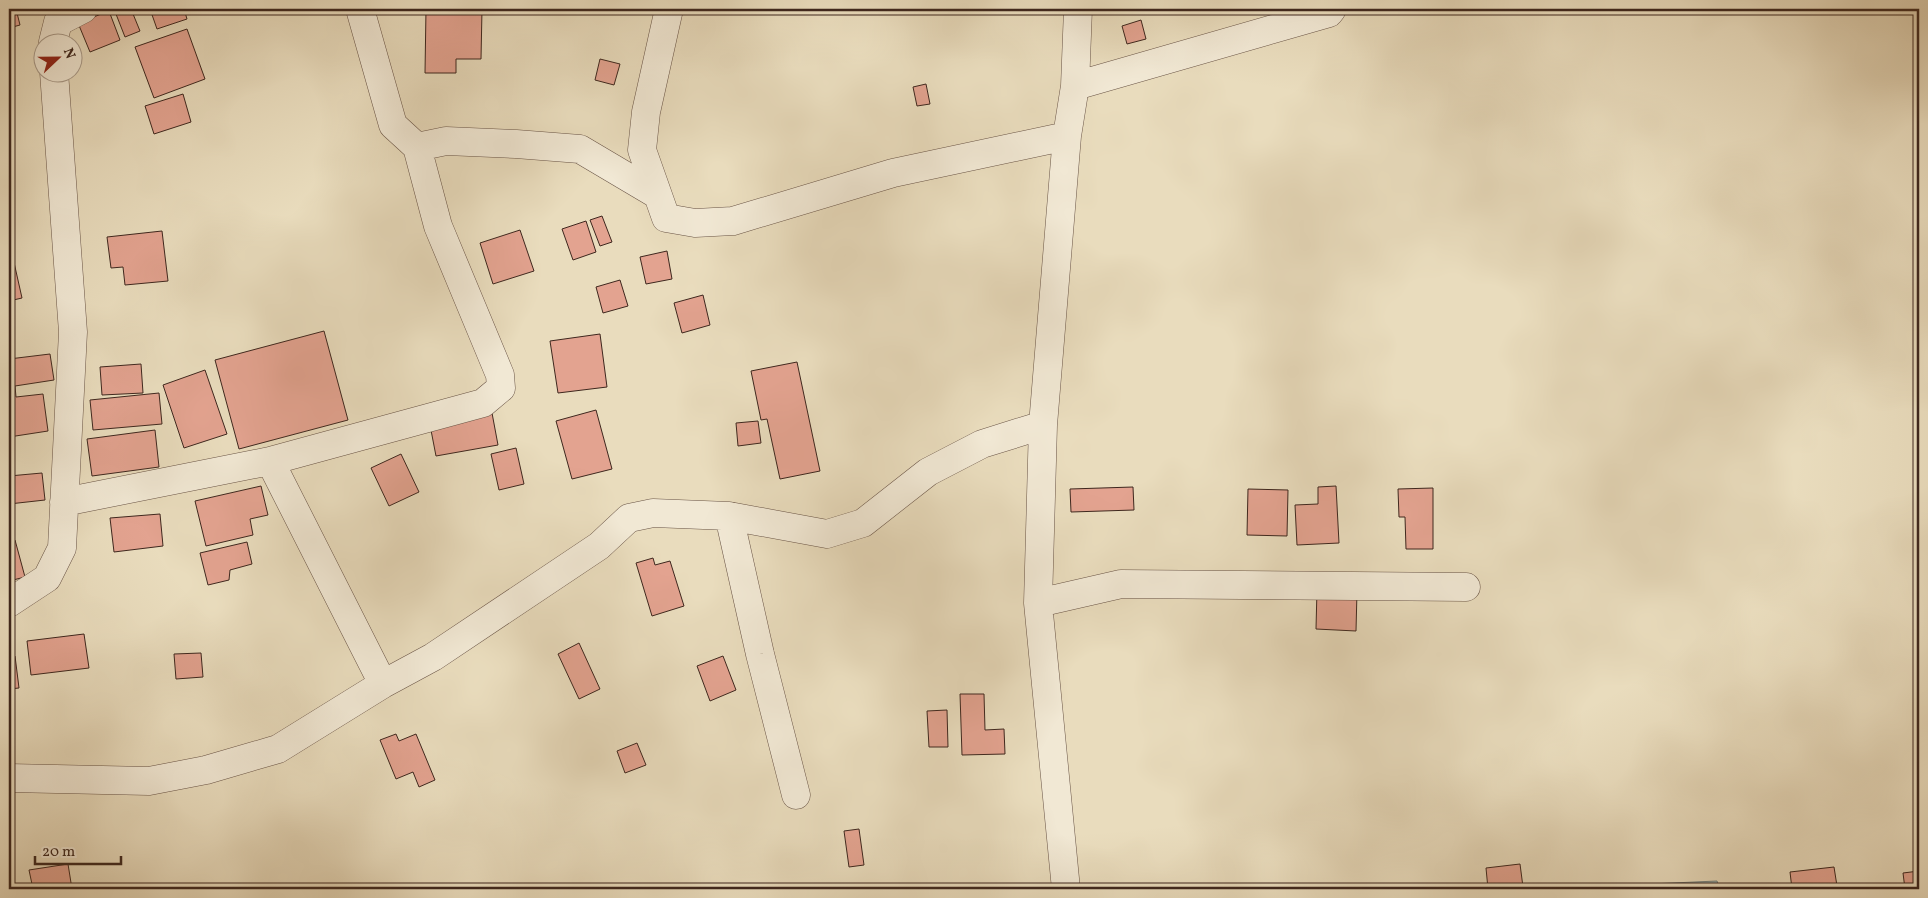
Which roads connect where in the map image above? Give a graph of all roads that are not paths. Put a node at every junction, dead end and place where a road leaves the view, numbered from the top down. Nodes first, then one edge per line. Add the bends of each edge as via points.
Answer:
1 (83, 9) edge
2 (360, 9) edge
3 (669, 9) edge
4 (1078, 9) edge
5 (1332, 9) edge
6 (56, 32) edge
7 (55, 82) edge
8 (1075, 86) junction
9 (1067, 136) junction
10 (417, 147) junction
11 (656, 194) junction
12 (1043, 425) junction
13 (270, 461) junction
14 (64, 502) junction
15 (729, 516) junction
16 (1466, 587) dead end
17 (9, 603) edge
18 (1038, 603) junction
19 (383, 684) junction
20 (9, 778) edge
21 (796, 795) dead end
22 (1066, 889) edge

1 - 6 street via 58,22
2 - 10 street via 394,125
3 - 11 street via 646,112 642,150
4 - 8 street
5 - 8 street via 1329,13
7 - 14 street via 73,332
8 - 9 street
9 - 11 street via 893,173 733,221 695,223 666,218
9 - 12 street
10 - 11 street via 446,141 580,149
10 - 13 street via 438,226 500,375 501,388 483,403
12 - 15 street via 982,444 962,454 928,472 863,523 844,530 828,534
12 - 18 street
13 - 14 street
13 - 19 street
14 - 17 street via 62,548 47,578
15 - 19 street via 653,513 629,518 600,546 433,657
15 - 21 street
16 - 18 street via 1121,584
18 - 22 street
19 - 20 street via 278,749 206,770 149,781

